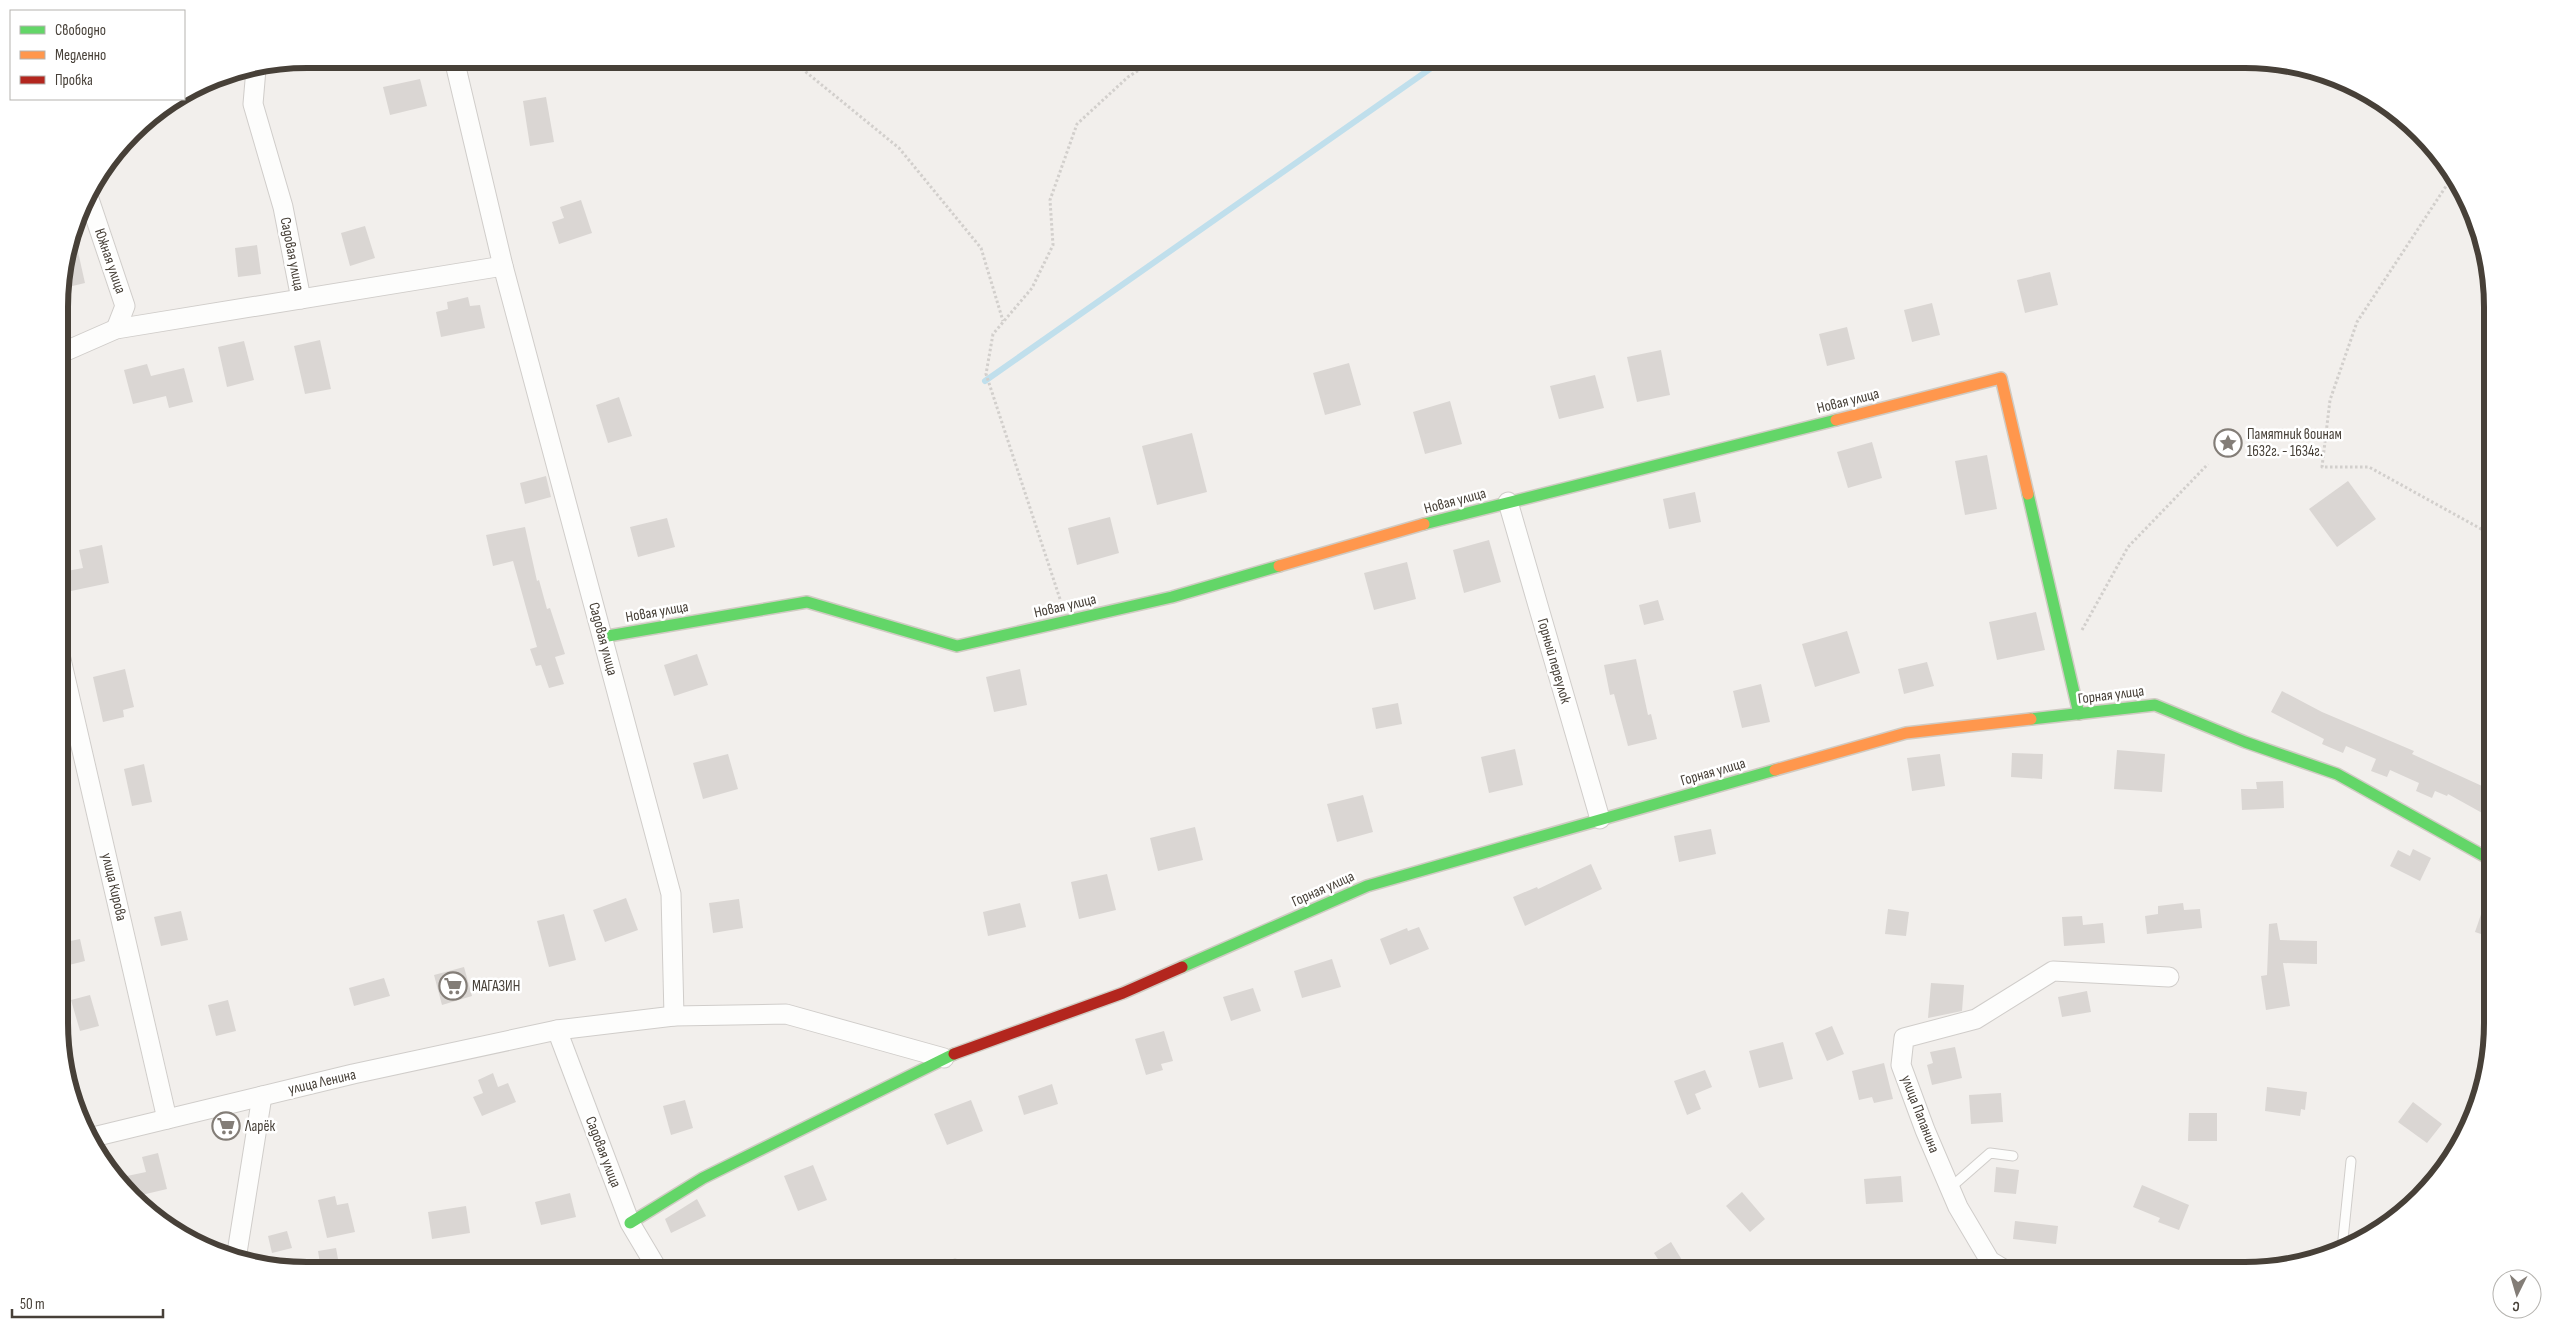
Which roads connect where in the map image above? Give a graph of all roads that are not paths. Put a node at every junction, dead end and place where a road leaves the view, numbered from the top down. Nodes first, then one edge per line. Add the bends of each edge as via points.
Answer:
1 (456, 68) edge
2 (256, 73) edge
3 (91, 204) edge
4 (503, 266) junction
5 (300, 299) junction
6 (125, 306) junction
7 (148, 324) junction
8 (116, 329) junction
9 (68, 350) edge
10 (1508, 502) junction
11 (602, 637) junction
12 (68, 690) edge
13 (2079, 714) junction
14 (1600, 820) junction
15 (2484, 855) edge
16 (2168, 977) dead end
17 (674, 1016) junction
18 (557, 1030) junction
19 (944, 1058) junction
20 (262, 1096) junction
21 (167, 1119) junction
22 (96, 1136) edge
23 (2014, 1156) dead end
24 (2352, 1161) dead end
25 (1950, 1188) junction
26 (630, 1223) junction
27 (2343, 1240) edge
28 (237, 1251) edge
29 (653, 1262) edge
30 (1992, 1262) edge

1 - 4 street, Садовая улица
2 - 5 street, Садовая улица via 253,104 283,207
3 - 6 street, Южная улица
4 - 5 street, Садовая улица
4 - 11 street, Садовая улица
5 - 7 street
6 - 7 street
6 - 8 street, Южная улица
7 - 8 street
8 - 9 street
10 - 11 street, Новая улица via 1172,597 956,646 807,602
10 - 13 street, Новая улица via 2001,378
10 - 14 street, Горный переулок
11 - 17 street, Садовая улица via 671,894
12 - 21 street, улица Кирова
13 - 14 street, Горная улица via 1906,733
13 - 15 street, Горная улица via 2154,705 2245,742 2337,774
14 - 19 street, Горная улица via 1367,886 1123,993
16 - 25 street, улица Папанина via 2053,971 1976,1019 1904,1038 1901,1065
17 - 18 street, улица Ленина
17 - 19 street, улица Ленина via 786,1014
18 - 20 street, улица Ленина
18 - 26 street, Садовая улица
19 - 26 street, Горная улица via 703,1178
20 - 21 street, улица Ленина
20 - 28 street
21 - 22 street, улица Ленина
23 - 25 lane via 1990,1153
24 - 27 lane
25 - 30 street, улица Папанина via 1971,1231
26 - 29 street, Садовая улица

